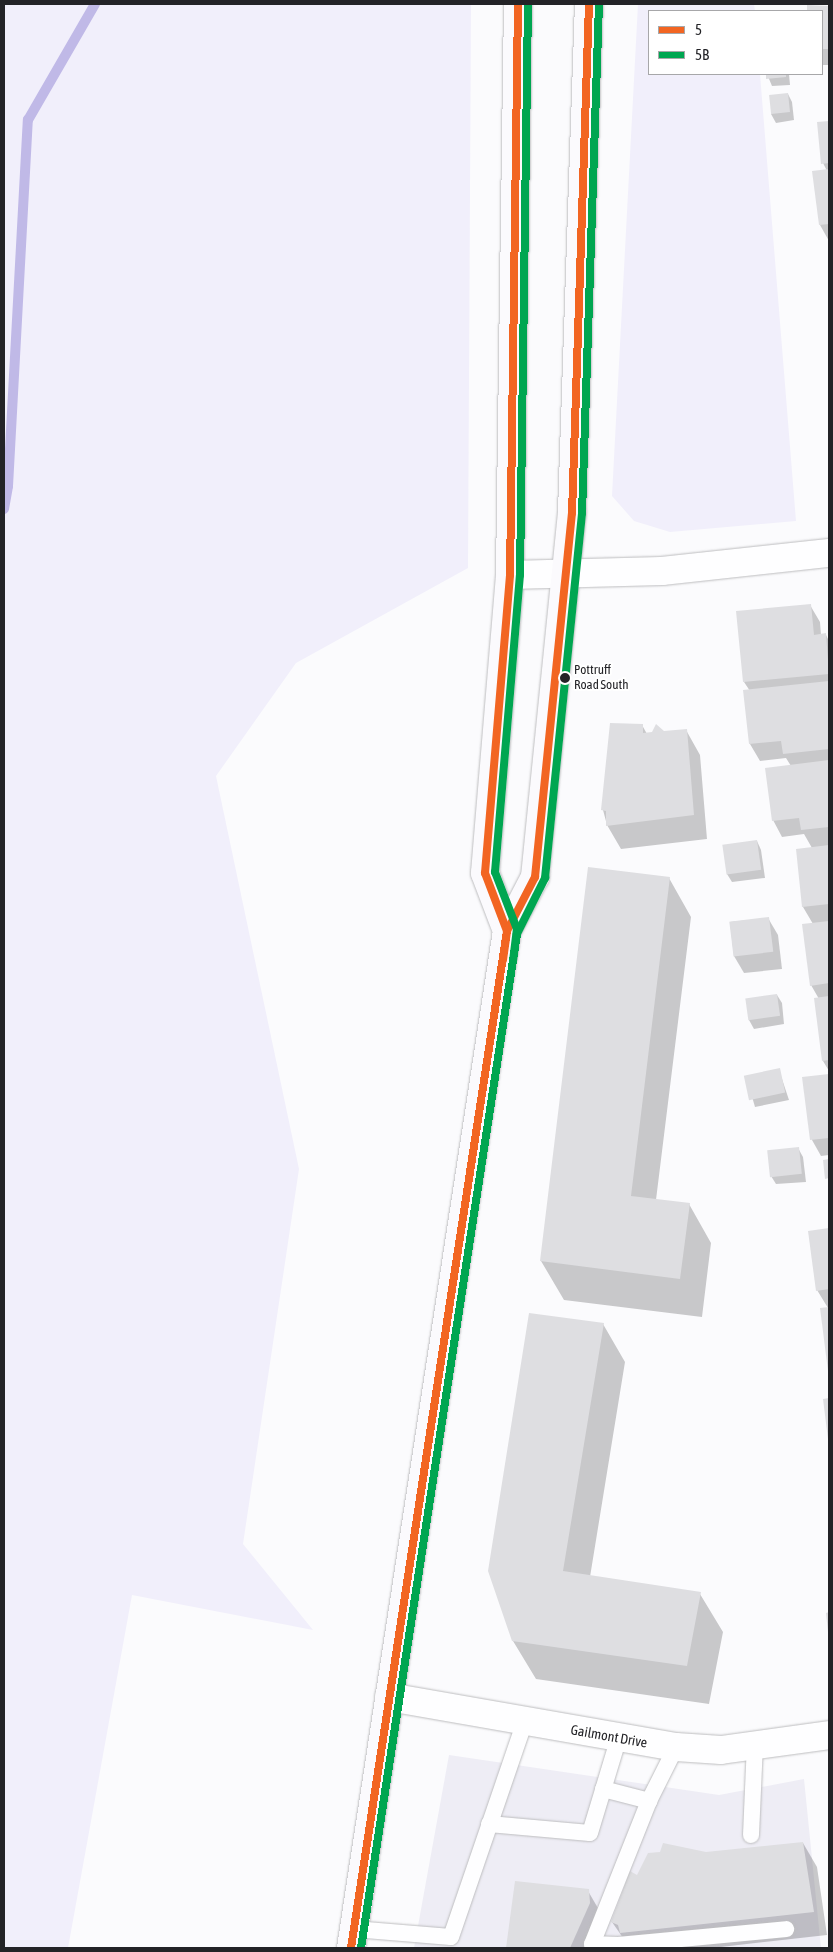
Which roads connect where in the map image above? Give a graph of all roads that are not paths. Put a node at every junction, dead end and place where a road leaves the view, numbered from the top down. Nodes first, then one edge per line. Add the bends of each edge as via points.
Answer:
1 (518, 4) edge
2 (589, 4) edge
3 (829, 553) edge
4 (566, 574) junction
5 (510, 575) junction
6 (507, 931) junction
7 (390, 1697) junction
8 (525, 1721) junction
9 (829, 1735) edge
10 (619, 1737) junction
11 (754, 1745) junction
12 (676, 1747) junction
13 (603, 1789) junction
14 (649, 1801) junction
15 (489, 1824) junction
16 (752, 1836) dead end
17 (786, 1929) dead end
18 (352, 1939) edge

1 - 5 main road
2 - 4 main road via 572,513
3 - 4 street via 662,571
4 - 5 street
4 - 6 main road via 535,877
5 - 6 main road via 485,873
6 - 7 main road
7 - 8 street, Gailmont Drive
7 - 18 main road
8 - 10 street, Gailmont Drive
8 - 15 lane
9 - 11 street, Gailmont Drive
10 - 12 street, Gailmont Drive
10 - 13 lane
11 - 12 street, Gailmont Drive via 721,1750
11 - 16 lane
12 - 14 lane
13 - 14 lane
13 - 15 lane via 590,1833
14 - 17 lane via 592,1944 618,1945
15 - 18 lane via 451,1937

